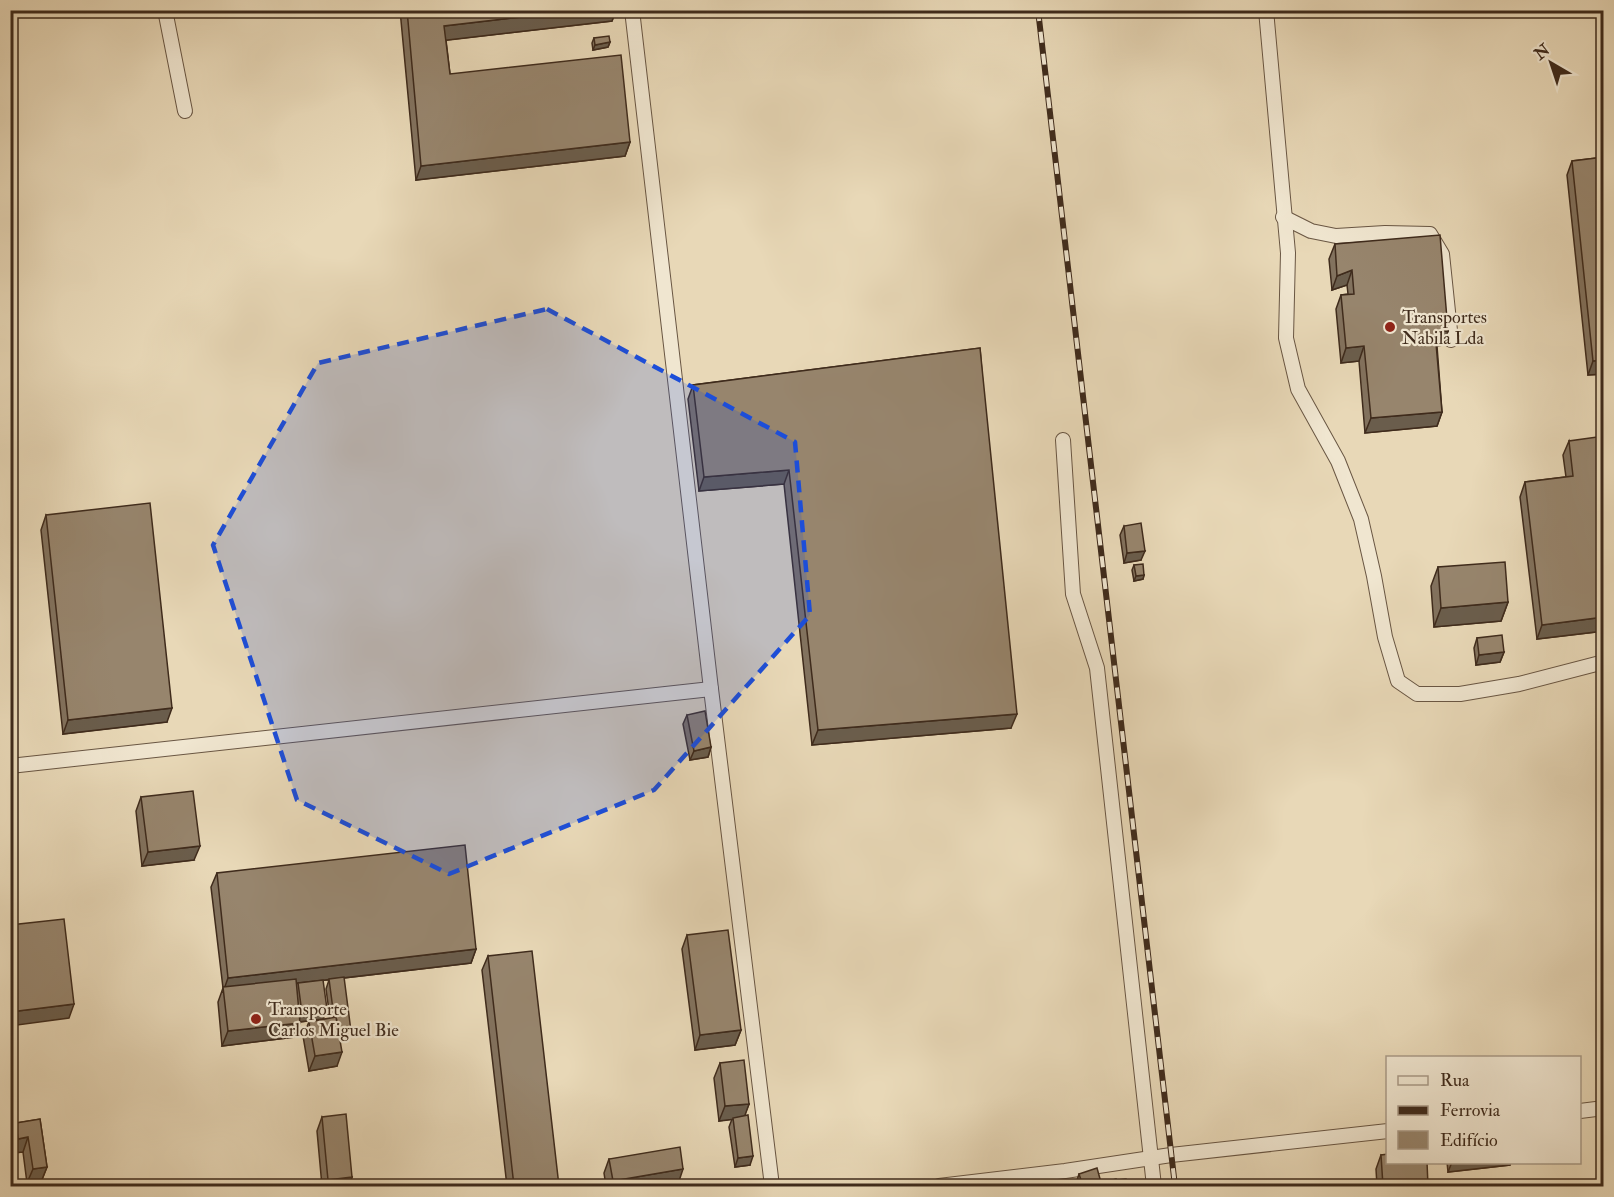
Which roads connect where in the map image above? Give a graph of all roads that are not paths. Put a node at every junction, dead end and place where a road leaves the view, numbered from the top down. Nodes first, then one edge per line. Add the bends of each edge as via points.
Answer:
1 (165, 10) edge
2 (632, 10) edge
3 (1266, 10) edge
4 (185, 111) dead end
5 (1283, 217) junction
6 (1451, 340) dead end
7 (1063, 440) dead end
8 (1604, 662) edge
9 (711, 689) junction
10 (10, 766) edge
11 (1604, 1108) edge
12 (1581, 1111) edge
13 (1386, 1131) edge
14 (1150, 1158) junction
15 (772, 1186) edge
16 (939, 1186) edge
17 (1154, 1186) edge

1 - 4 street
2 - 9 street
3 - 5 street
5 - 6 street via 1311,231 1336,236 1430,234 1442,254
5 - 8 street via 1288,253 1286,338 1298,389 1338,461 1361,519 1398,681 1418,694 1460,694 1519,684
7 - 14 street via 1073,594 1096,668
9 - 10 street
9 - 15 street
11 - 12 street
13 - 14 street
14 - 16 street
14 - 17 street

